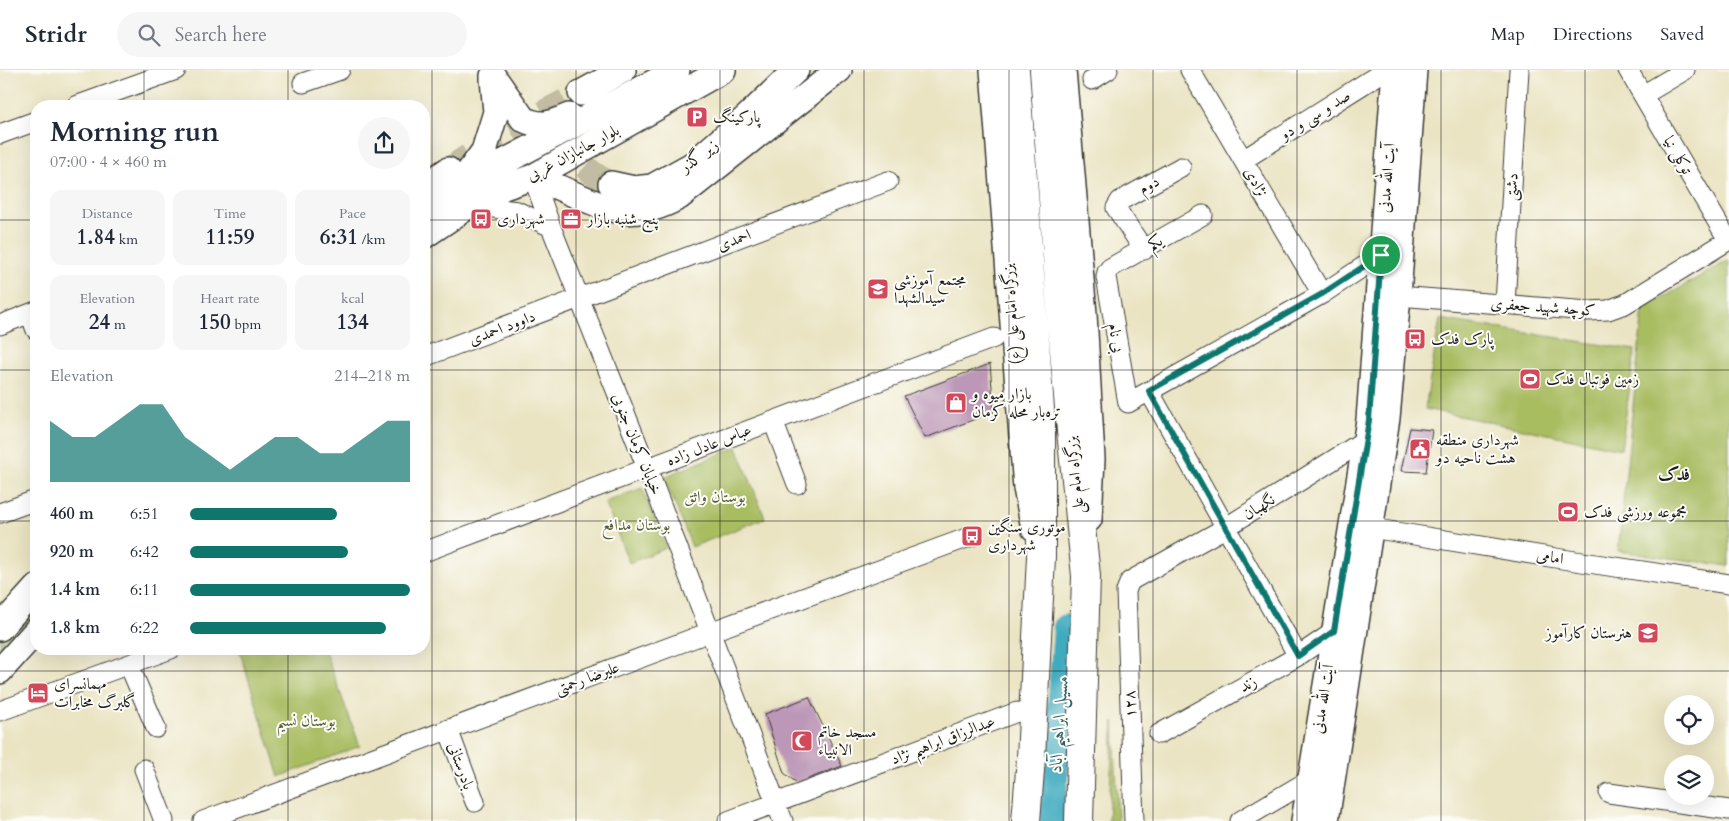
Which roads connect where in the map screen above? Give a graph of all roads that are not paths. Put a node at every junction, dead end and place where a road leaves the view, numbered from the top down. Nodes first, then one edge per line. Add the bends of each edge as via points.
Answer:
1 (176, 70) edge
2 (340, 70) edge
3 (623, 70) edge
4 (677, 70) edge
5 (723, 70) edge
6 (796, 70) edge
7 (816, 70) edge
8 (839, 70) edge
9 (993, 70) edge
10 (1015, 70) edge
11 (1044, 70) edge
12 (1063, 70) edge
13 (1108, 70) edge
14 (1190, 70) edge
15 (1386, 70) edge
16 (1396, 70) edge
17 (1414, 70) edge
18 (1519, 70) edge
19 (1628, 70) edge
20 (1685, 70) edge
21 (492, 73) edge
22 (1092, 80) dead end
23 (303, 83) dead end
24 (640, 91) junction
25 (772, 92) junction
26 (581, 93) tunnel mouth
27 (1643, 95) junction
28 (93, 100) edge
29 (30, 122) edge
30 (2, 128) edge
31 (521, 152) junction
32 (1243, 160) junction
33 (1181, 167) dead end
34 (533, 177) junction
35 (888, 181) dead end
36 (611, 184) tunnel mouth
37 (430, 187) edge
38 (459, 187) junction
39 (430, 206) edge
40 (1203, 215) dead end
41 (551, 227) junction
42 (430, 228) edge
43 (1729, 240) edge
44 (1144, 250) junction
45 (1381, 255) junction
46 (1107, 272) joint
47 (1322, 294) junction
48 (1398, 296) junction
49 (579, 299) junction
50 (1505, 304) junction
51 (30, 319) edge
52 (0, 325) edge
53 (994, 338) dead end
54 (430, 355) edge
55 (1149, 391) junction
56 (773, 421) junction
57 (1365, 440) junction
58 (647, 468) junction
59 (798, 484) dead end
60 (30, 502) edge
61 (0, 514) edge
62 (1361, 527) junction
63 (1226, 528) junction
64 (972, 536) dead end
65 (430, 546) edge
66 (1041, 557) junction
67 (1086, 576) junction
68 (1729, 584) edge
69 (1127, 586) joint
70 (30, 595) edge
71 (0, 628) edge
72 (1334, 631) junction
73 (710, 632) junction
74 (30, 638) edge
75 (155, 655) edge
76 (1298, 656) junction
77 (129, 665) junction
78 (0, 671) edge
79 (0, 711) edge
80 (1017, 712) dead end
81 (156, 728) dead end
82 (448, 729) junction
83 (1159, 734) dead end
84 (144, 769) dead end
85 (1311, 778) junction
86 (1609, 793) dead end
87 (475, 802) dead end
88 (776, 803) junction
89 (1729, 810) edge
90 (207, 820) edge
91 (164, 821) edge
92 (728, 821) edge
93 (783, 821) edge
94 (1026, 821) edge
95 (1079, 821) edge
96 (1134, 821) edge
97 (1240, 821) edge
98 (1304, 821) edge
99 (1326, 821) edge

1 - 28 street
2 - 23 street
3 - 26 main road
4 - 24 main road, بلوار جانبازان غربی
5 - 34 main road, بلوار جانبازان غربی
6 - 25 main road, زیر گذر
7 - 25 main road via 797,84
8 - 34 main road via 679,197 664,205 617,211
9 - 66 main road, بزرگراه امام علی (ع) via 1026,488
10 - 66 highway, بزرگراه امام علی via 1041,423
11 - 67 highway, بزرگراه امام علی via 1066,374
12 - 67 main road via 1084,314 1092,459
13 - 22 street
14 - 32 street, نژادی
15 - 32 street, صد و سی و دو
16 - 45 main road, آیت الله مدنی
17 - 48 main road, آیت الله مدنی
18 - 50 street, دشتی
19 - 27 street, توکلی نیا
20 - 27 street
21 - 24 main road via 523,119 547,125
21 - 31 main road, خیابان کرمان جنوبی
21 - 38 main road via 496,112 484,151
24 - 31 main road, بلوار جانبازان غربی
25 - 36 main road, زیر گذر via 684,169 652,187 634,189
27 - 43 street, توکلی نیا
29 - 30 street
31 - 34 main road, خیابان کرمان جنوبی
31 - 38 main road, بلوار جانبازان غربی
32 - 47 street, نژادی
33 - 44 street, دوم via 1117,204 1116,208
34 - 38 main road, بلوار جانبازان غربی via 504,187
34 - 41 street, خیابان کرمان جنوبی
35 - 49 street, احمدی
37 - 38 main road
38 - 39 main road, بلوار جانبازان غربی
38 - 41 street
38 - 42 main road, بلوار جانبازان غربی
40 - 44 street, یکم
41 - 49 street, خیابان کرمان جنوبی
43 - 50 street, کوچه شهید جعفری via 1625,304 1608,310
44 - 46 street, یکم
45 - 47 street
45 - 57 main road, آیت الله مدنی
46 - 55 street, بی نام via 1128,404
47 - 55 street
48 - 50 street, کوچه شهید جعفری
48 - 62 main road, آیت الله مدنی via 1387,418
49 - 54 street, داوود احمدی
49 - 58 street, خیابان کرمان جنوبی
51 - 52 street
53 - 56 street, عباس عادل زاده
55 - 63 street
56 - 58 street, عباس عادل زاده
56 - 59 street
57 - 62 main road, آیت الله مدنی
57 - 63 street, نگهبان
58 - 65 street, عباس عادل زاده
58 - 73 street, خیابان کرمان جنوبی
60 - 61 street
62 - 68 street, امامی
62 - 72 main road, آیت الله مدنی
62 - 99 main road
63 - 69 street, نگهبان via 1130,581
63 - 76 street
64 - 73 street, علیرضا رحمتی
66 - 94 highway, بزرگراه امام علی
67 - 95 highway, بزرگراه امام علی
69 - 96 street, ۱۲۸
70 - 71 main road
72 - 76 street, زند
72 - 85 main road, آیت الله مدنی
73 - 82 street, علیرضا رحمتی
73 - 88 street, خیابان کرمان جنوبی
74 - 78 main road
75 - 77 street
76 - 83 street, زند
77 - 79 street
77 - 81 street
80 - 88 street, عبدالرزاق ابراهیم نژاد
82 - 87 street, بادرستانی
82 - 90 street, علیرضا رحمتی
84 - 91 street
85 - 97 street
85 - 98 main road, آیت الله مدنی
86 - 89 street
88 - 92 street, عبدالرزاق ابراهیم نژاد
88 - 93 street, خیابان کرمان جنوبی

